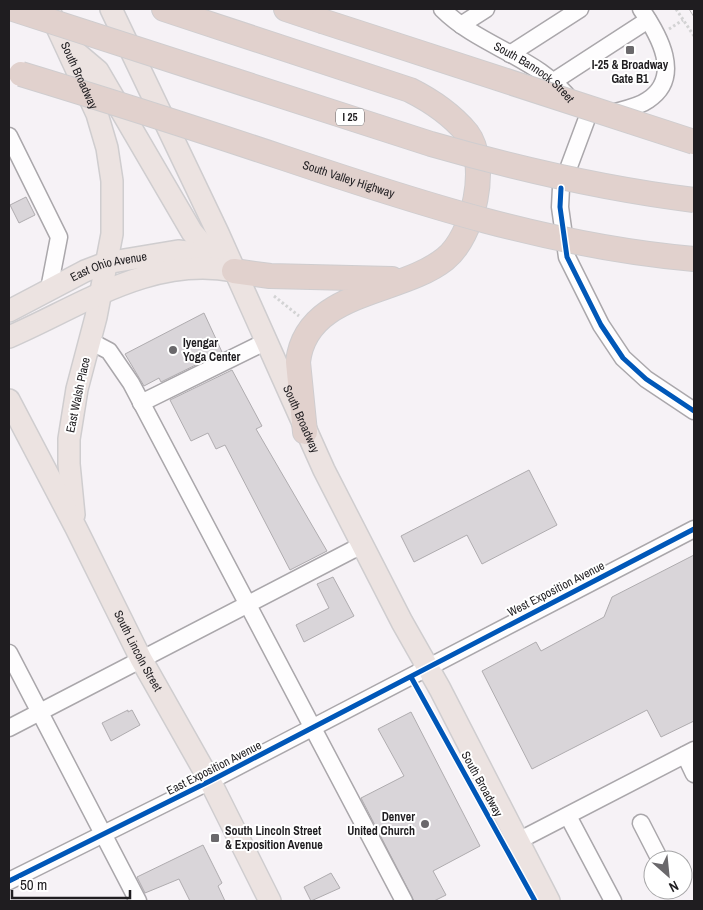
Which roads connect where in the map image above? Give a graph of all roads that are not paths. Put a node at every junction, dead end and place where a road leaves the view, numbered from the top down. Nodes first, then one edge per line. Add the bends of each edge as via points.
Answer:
1 (12, 9) edge
2 (48, 9) edge
3 (111, 9) edge
4 (164, 9) edge
5 (286, 9) edge
6 (442, 9) edge
7 (486, 9) edge
8 (580, 9) edge
9 (645, 14) edge
10 (461, 24) junction
11 (63, 40) junction
12 (510, 54) junction
13 (13, 72) edge
14 (554, 81) junction
15 (586, 122) junction
16 (9, 136) edge
17 (694, 142) edge
18 (694, 200) edge
19 (694, 259) edge
20 (106, 263) junction
21 (224, 269) junction
22 (404, 278) junction
23 (49, 289) junction
24 (101, 292) junction
25 (9, 311) edge
26 (9, 337) edge
27 (90, 341) junction
28 (265, 342) junction
29 (9, 400) edge
30 (141, 403) junction
31 (694, 411) edge
32 (305, 432) junction
33 (76, 528) junction
34 (694, 530) edge
35 (362, 545) junction
36 (248, 604) junction
37 (9, 653) edge
38 (142, 659) junction
39 (427, 668) junction
40 (40, 712) junction
41 (314, 727) junction
42 (9, 728) edge
43 (689, 753) edge
44 (694, 774) edge
45 (210, 781) junction
46 (568, 816) junction
47 (640, 823) dead end
48 (104, 835) junction
49 (518, 841) junction
50 (655, 850) edge
51 (9, 881) edge
52 (138, 901) edge
53 (270, 901) edge
54 (404, 901) edge
55 (549, 901) edge
56 (613, 901) edge

1 - 18 highway, I 25, bridge via 496,163 585,183
2 - 11 main road, South Broadway
3 - 21 main road, South Broadway
4 - 22 highway via 410,90 434,102 468,135 479,168 469,225 459,245 438,264
5 - 17 highway, bridge
6 - 10 street, South Bannock Street
7 - 10 street
8 - 12 street
9 - 14 street
9 - 15 street via 665,56 666,76 662,85 646,102
10 - 12 street, South Bannock Street
11 - 20 main road, South Broadway via 97,114 107,148 113,211
11 - 21 main road via 98,72 192,232
12 - 14 street, South Bannock Street via 533,65
13 - 19 highway, South Valley Highway, bridge via 134,108 438,208 570,241
14 - 15 street, South Bannock Street
15 - 31 street via 561,188 560,207 567,257 601,325 623,358 646,379
16 - 23 street via 59,237
20 - 21 main road, East Ohio Avenue via 178,251 188,252
20 - 23 main road, East Ohio Avenue
20 - 24 main road, East Walsh Place
21 - 22 highway via 270,276
21 - 24 main road, East Ohio Avenue via 158,274
21 - 28 main road, South Broadway
22 - 32 highway via 324,315 307,333 298,362
23 - 25 main road, East Ohio Avenue
24 - 26 main road, East Ohio Avenue
24 - 27 main road, East Walsh Place
27 - 30 street via 109,351
27 - 33 main road, East Walsh Place via 77,389 69,439
28 - 30 street
28 - 32 main road, South Broadway
29 - 33 main road, South Lincoln Street
30 - 36 street
32 - 35 main road, South Broadway
33 - 38 main road, South Lincoln Street
34 - 39 street, West Exposition Avenue
35 - 36 street
35 - 39 main road, South Broadway
36 - 38 street
36 - 41 street
37 - 40 street
38 - 40 street
38 - 45 main road, South Lincoln Street
39 - 41 street, East Exposition Avenue
39 - 49 main road, South Broadway
40 - 42 street
40 - 48 street
41 - 45 street, East Exposition Avenue
41 - 54 street
43 - 44 street
43 - 46 street
45 - 48 street, East Exposition Avenue
45 - 53 main road, South Lincoln Street
46 - 49 street
46 - 56 street
47 - 50 street
48 - 51 street, East Exposition Avenue
48 - 52 street
49 - 55 main road, South Broadway

